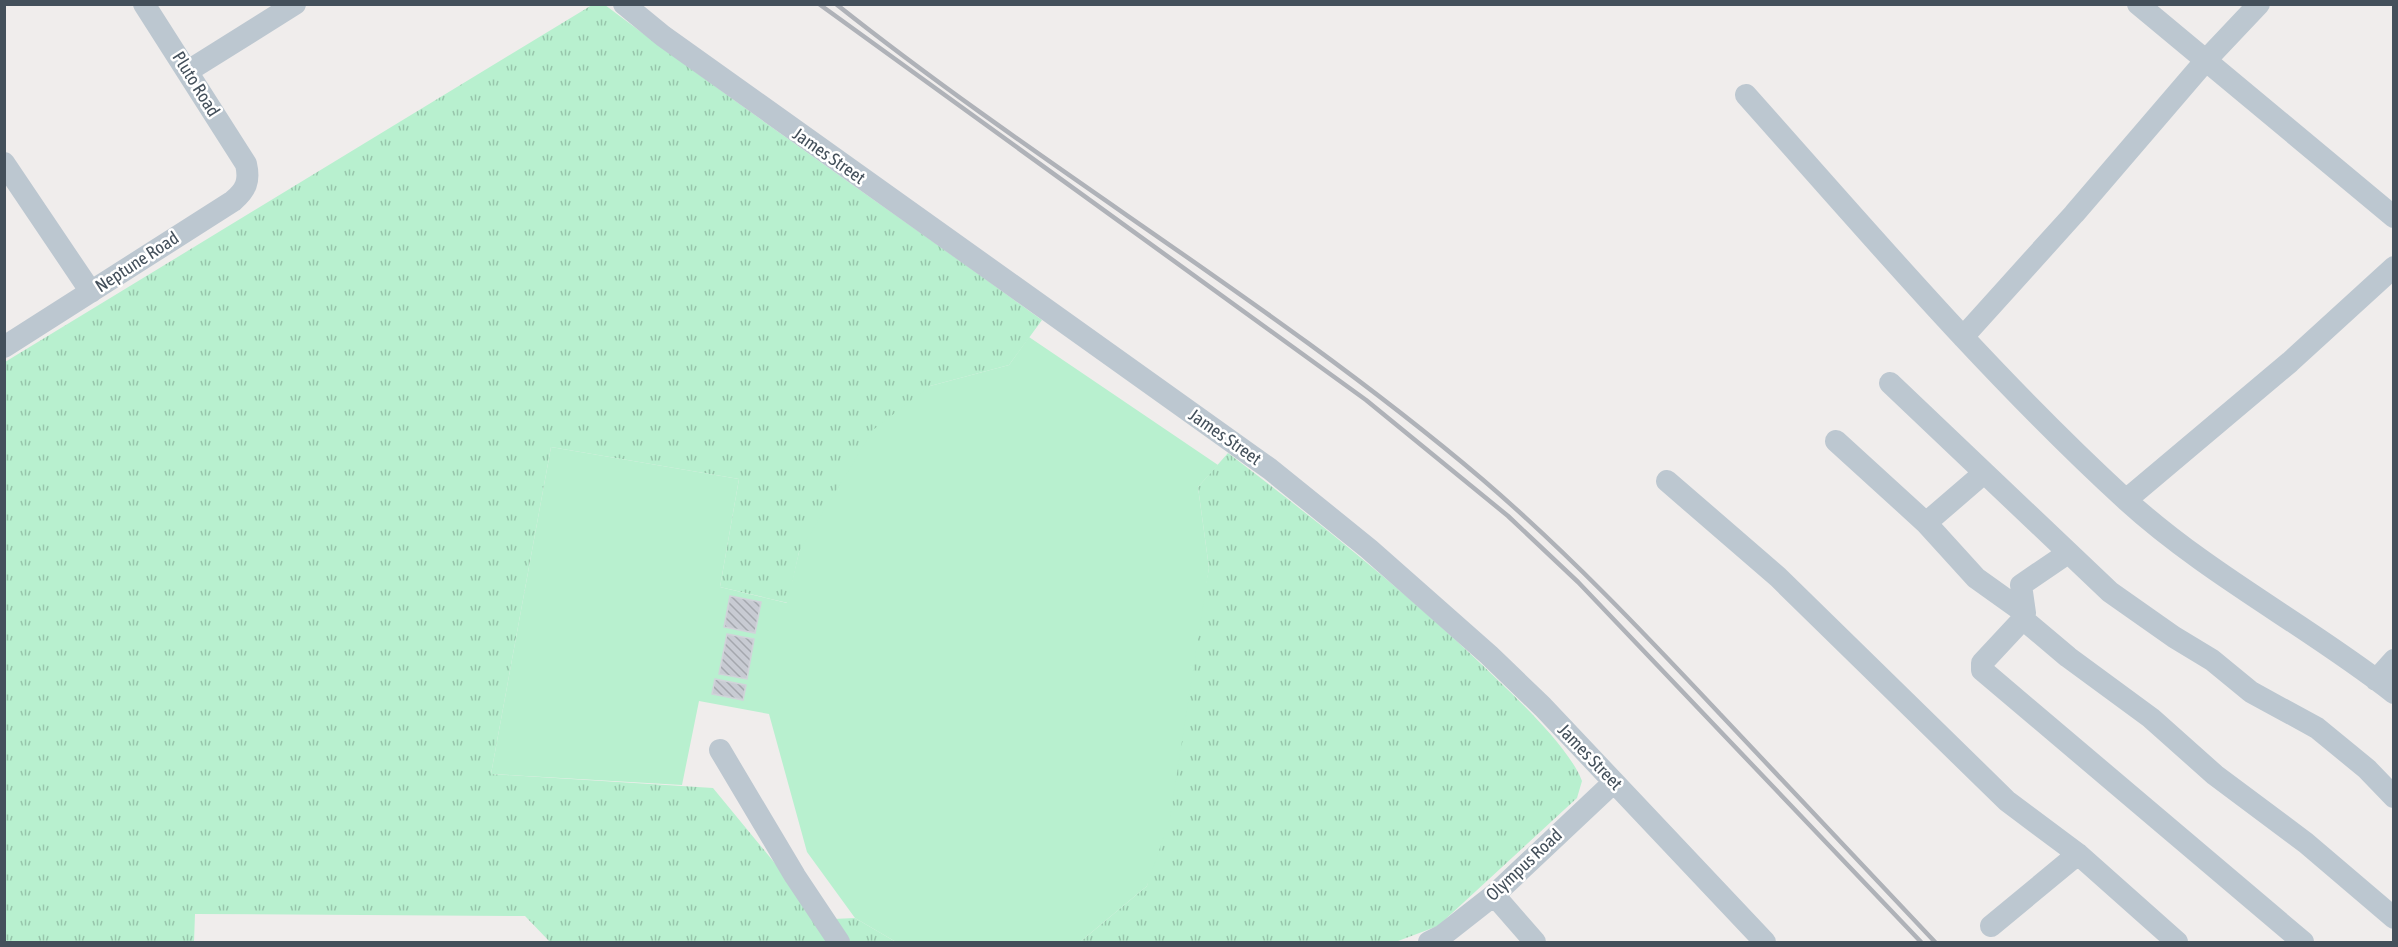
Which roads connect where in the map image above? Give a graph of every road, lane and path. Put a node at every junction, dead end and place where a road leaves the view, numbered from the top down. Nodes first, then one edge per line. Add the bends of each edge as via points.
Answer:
1 (144, 4) edge
2 (295, 4) edge
3 (624, 4) edge
4 (2138, 4) edge
5 (2259, 4) edge
6 (2207, 59) junction
7 (188, 71) junction
8 (1746, 95) dead end
9 (4, 162) edge
10 (246, 164) joint
11 (2394, 217) edge
12 (2394, 267) edge
13 (91, 292) junction
14 (1963, 337) junction
15 (4, 347) edge
16 (1890, 383) dead end
17 (1836, 441) dead end
18 (1984, 473) junction
19 (1667, 481) dead end
20 (2126, 500) junction
21 (1926, 523) junction
22 (2068, 553) junction
23 (2024, 616) junction
24 (2394, 660) edge
25 (2385, 687) edge
26 (720, 750) dead end
27 (1614, 782) junction
28 (2394, 797) edge
29 (2078, 854) junction
30 (1494, 895) junction
31 (2394, 918) edge
32 (1991, 926) dead end
33 (839, 942) edge
34 (1429, 942) edge
35 (1535, 942) edge
36 (1766, 942) edge
37 (2177, 942) edge
38 (2303, 942) edge

1 - 7 street, Pluto Road
2 - 7 street
3 - 27 street, James Street via 663,36 1270,469 1369,549 1489,655
4 - 6 street
5 - 6 street
6 - 11 street
6 - 14 street
7 - 10 street, Pluto Road
8 - 14 street
9 - 13 street
10 - 13 street, Neptune Road via 248,182 239,196
12 - 20 street via 2290,362
13 - 15 street, Neptune Road
14 - 20 street
16 - 18 street
17 - 21 street
18 - 21 street
18 - 22 street
19 - 29 street via 1778,577 2007,801
20 - 25 street via 2197,558
21 - 23 street via 1976,578
22 - 23 street via 2021,585
22 - 28 street via 2110,592 2212,660 2251,692 2317,728
23 - 31 street via 2068,657 2151,718 2215,775 2306,843
23 - 38 street via 1982,663 1984,672
24 - 25 street
26 - 33 street
27 - 30 street, Olympus Road
27 - 36 street, James Street
29 - 32 street
29 - 37 street
30 - 34 street, Olympus Road
30 - 35 street

